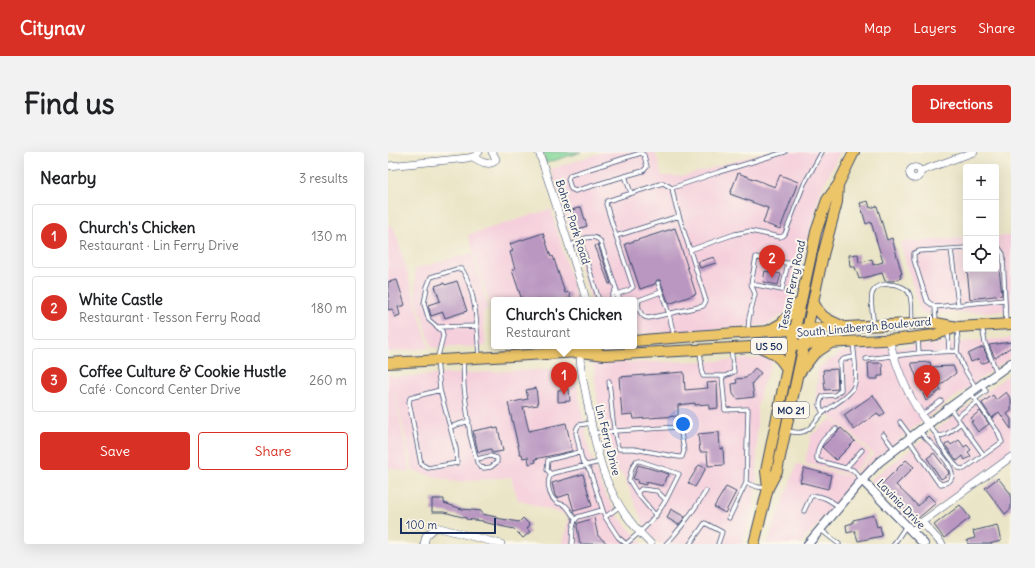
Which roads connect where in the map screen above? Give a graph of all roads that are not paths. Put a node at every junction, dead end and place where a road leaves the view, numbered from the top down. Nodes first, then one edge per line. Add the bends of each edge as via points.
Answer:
1 (479, 152) edge
2 (492, 152) edge
3 (539, 152) edge
4 (785, 152) edge
5 (822, 152) edge
6 (854, 152) edge
7 (974, 152) edge
8 (473, 157) junction
9 (388, 166) edge
10 (921, 171) dead end
11 (625, 176) junction
12 (838, 185) junction
13 (672, 188) junction
14 (631, 193) junction
15 (679, 216) junction
16 (616, 236) junction
17 (584, 239) junction
18 (570, 247) junction
19 (963, 248) edge
20 (999, 248) edge
21 (951, 249) junction
22 (690, 250) junction
23 (788, 263) junction
24 (807, 268) junction
25 (658, 282) dead end
26 (751, 284) junction
27 (616, 288) junction
28 (662, 292) junction
29 (618, 294) junction
30 (585, 297) edge
31 (598, 297) edge
32 (612, 297) edge
33 (617, 297) edge
34 (619, 297) edge
35 (1005, 300) junction
36 (813, 301) junction
37 (800, 302) junction
38 (958, 304) junction
39 (935, 307) junction
40 (669, 314) junction
41 (936, 323) junction
42 (912, 324) junction
43 (1009, 325) edge
44 (477, 326) junction
45 (874, 326) junction
46 (982, 326) junction
47 (437, 327) junction
48 (845, 328) junction
49 (952, 329) junction
50 (794, 330) junction
51 (807, 330) junction
52 (767, 332) junction
53 (748, 333) junction
54 (918, 336) junction
55 (674, 337) junction
56 (889, 339) junction
57 (637, 341) edge
58 (853, 342) junction
59 (831, 343) junction
60 (804, 344) junction
61 (792, 345) junction
62 (760, 347) junction
63 (581, 349) edge
64 (731, 349) junction
65 (700, 350) junction
66 (949, 351) junction
67 (957, 351) junction
68 (919, 353) junction
69 (894, 356) junction
70 (854, 357) junction
71 (479, 358) junction
72 (463, 359) junction
73 (866, 359) dead end
74 (437, 360) junction
75 (1011, 362) edge
76 (388, 363) edge
77 (787, 369) junction
78 (997, 373) junction
79 (798, 375) junction
80 (722, 376) junction
81 (609, 381) dead end
82 (440, 390) junction
83 (976, 393) junction
84 (942, 401) dead end
85 (934, 406) junction
86 (950, 408) junction
87 (823, 413) junction
88 (940, 415) junction
89 (921, 416) junction
90 (957, 417) junction
91 (469, 421) junction
92 (900, 422) dead end
93 (591, 423) junction
94 (961, 423) junction
95 (928, 424) junction
96 (450, 427) junction
97 (836, 429) dead end
98 (786, 431) junction
99 (919, 431) junction
100 (615, 432) junction
101 (593, 433) junction
102 (883, 434) dead end
103 (937, 435) junction
104 (910, 438) junction
105 (862, 450) dead end
106 (894, 450) junction
107 (580, 452) junction
108 (983, 454) junction
109 (1011, 457) edge
110 (477, 459) junction
111 (600, 462) junction
112 (585, 465) junction
113 (846, 468) junction
114 (551, 474) junction
115 (862, 480) junction
116 (746, 483) junction
117 (768, 488) junction
118 (706, 491) dead end
119 (637, 493) junction
120 (666, 500) junction
121 (619, 507) junction
122 (839, 507) junction
123 (602, 510) junction
124 (804, 511) dead end
125 (656, 516) junction
126 (605, 517) junction
127 (729, 518) dead end
128 (575, 519) junction
129 (922, 522) junction
130 (909, 528) junction
131 (820, 530) junction
132 (640, 532) junction
133 (424, 544) edge
134 (501, 544) edge
135 (572, 544) edge
136 (626, 544) edge
137 (651, 544) edge
138 (666, 544) edge
139 (690, 544) edge
140 (718, 544) edge
141 (754, 544) edge
142 (808, 544) edge
143 (839, 544) edge
144 (894, 544) edge
145 (924, 544) edge
146 (942, 544) edge

1 - 8 street
2 - 8 street via 496,159 491,164
3 - 18 street, Bohrer Park Road
4 - 13 lane
5 - 22 lane via 804,184 786,234 783,236 750,231
6 - 12 main road, Tesson Ferry Road / MO 21
7 - 10 street
8 - 9 street
11 - 11 lane via 647,168 643,154 638,153 570,175 568,180 571,189 575,191
11 - 14 lane
12 - 24 main road, Tesson Ferry Road / MO 21 via 827,200
12 - 36 main road, Tesson Ferry Road / MO 21 via 837,202
13 - 14 lane via 663,183
13 - 15 lane
14 - 16 lane via 606,202
15 - 16 lane
15 - 22 lane
16 - 29 lane via 633,287
17 - 18 lane
17 - 27 lane via 593,237 600,241
17 - 31 lane via 581,243
18 - 30 street, Bohrer Park Road
19 - 21 lane
20 - 35 lane via 1003,254
21 - 38 lane
21 - 39 lane via 914,253 927,301
22 - 40 lane via 706,301 703,306
23 - 24 lane
23 - 26 lane via 782,290
23 - 26 lane via 756,257
24 - 37 main road, Tesson Ferry Road / MO 21
25 - 28 lane
26 - 53 lane via 756,294 749,318
27 - 29 lane
27 - 32 lane
27 - 33 lane
28 - 40 lane
28 - 40 lane via 639,300 638,304 642,316 647,318
29 - 34 lane
35 - 38 lane
35 - 43 lane
36 - 48 main road via 820,315
36 - 51 main road, Tesson Ferry Road / MO 21
37 - 50 main road, Tesson Ferry Road / MO 21
37 - 52 main road via 782,323
38 - 39 lane
39 - 41 lane
40 - 55 lane
41 - 42 main road, South Lindbergh Boulevard / US 50
41 - 49 main road, South Lindbergh Boulevard / US 50
42 - 45 main road, South Lindbergh Boulevard / US 50
42 - 45 lane via 908,291 898,285 882,285 876,288 872,295
43 - 46 main road, South Lindbergh Boulevard / US 50
44 - 47 lane
44 - 47 lane via 476,309 466,275 462,269 457,268 431,277 426,287 424,304 429,320
44 - 71 lane
45 - 48 main road, South Lindbergh Boulevard / US 50
46 - 49 main road, South Lindbergh Boulevard / US 50
46 - 78 lane via 985,343
47 - 74 lane via 443,336
48 - 51 main road, South Lindbergh Boulevard / US 50
49 - 54 main road, South Lindbergh Boulevard / US 50 via 934,335
49 - 66 lane
49 - 67 lane via 958,342
50 - 51 main road, South Lindbergh Boulevard / US 50
50 - 52 main road, South Lindbergh Boulevard / US 50
50 - 61 main road, Tesson Ferry Road / MO 21
51 - 60 main road, Tesson Ferry Road / MO 21
52 - 53 main road, South Lindbergh Boulevard / US 50
53 - 55 main road, South Lindbergh Boulevard / US 50
54 - 56 main road, South Lindbergh Boulevard / US 50
54 - 68 lane
55 - 57 main road, South Lindbergh Boulevard / US 50
56 - 58 main road, South Lindbergh Boulevard / US 50
56 - 69 street
58 - 59 main road, South Lindbergh Boulevard / US 50
58 - 70 lane
59 - 60 main road, South Lindbergh Boulevard / US 50
59 - 79 main road via 814,354
60 - 61 main road, South Lindbergh Boulevard / US 50
60 - 79 main road, Tesson Ferry Road / MO 21
61 - 62 main road, South Lindbergh Boulevard / US 50
61 - 77 main road, Tesson Ferry Road / MO 21
62 - 64 main road, South Lindbergh Boulevard / US 50
62 - 77 main road via 777,355
63 - 65 main road, South Lindbergh Boulevard / US 50 via 605,355
63 - 71 main road, South Lindbergh Boulevard / US 50
63 - 93 street, Lin Ferry Drive via 581,370
64 - 65 main road, South Lindbergh Boulevard / US 50
64 - 80 lane via 734,372
65 - 80 lane via 703,376
66 - 67 lane
66 - 68 lane
67 - 83 lane
68 - 69 lane
69 - 73 lane
69 - 89 street
70 - 87 lane via 854,387 850,393
70 - 87 lane via 840,362 841,390 823,396 820,407
71 - 72 main road, South Lindbergh Boulevard / US 50
72 - 74 main road, South Lindbergh Boulevard / US 50
72 - 91 lane
74 - 76 main road, South Lindbergh Boulevard / US 50
74 - 82 lane
75 - 78 street
77 - 117 main road, Tesson Ferry Road / MO 21 via 766,471
78 - 83 street
79 - 98 main road, Tesson Ferry Road / MO 21
80 - 116 lane via 725,410 748,409
81 - 100 lane
82 - 96 lane
82 - 96 lane via 410,398 422,464 425,467 457,463
83 - 86 street
83 - 90 lane
83 - 108 lane via 1002,442
84 - 85 lane
85 - 88 lane
85 - 89 lane
86 - 88 street
86 - 90 lane
87 - 98 lane via 804,432
88 - 95 street
89 - 95 street
90 - 94 lane
91 - 96 lane
91 - 110 lane
92 - 104 lane
93 - 101 street, Lin Ferry Drive
93 - 107 lane via 577,428
94 - 103 lane via 944,436
94 - 108 lane
95 - 99 street
95 - 103 lane
97 - 113 lane via 824,438 817,458 819,461
98 - 117 main road, Tesson Ferry Road / MO 21 via 778,471
99 - 104 street
99 - 104 lane via 949,466 951,479 941,484 937,481
100 - 100 lane via 680,427 684,451 679,458 634,449 619,449
100 - 101 lane
101 - 111 street, Lin Ferry Drive
102 - 106 lane
103 - 108 lane via 940,444 960,469 964,469
104 - 106 street
105 - 113 lane
106 - 115 street
107 - 112 lane
107 - 114 lane via 548,460 547,470
109 - 129 street
110 - 110 lane via 480,467 484,468 491,467 497,462 497,458 490,456
111 - 112 lane
111 - 121 street, Lin Ferry Drive
112 - 114 lane
112 - 123 lane via 590,472
113 - 115 lane via 853,470
114 - 128 lane via 548,488 553,498 565,505
115 - 122 street
115 - 130 street, Lavinia Drive
116 - 117 lane
116 - 127 lane
117 - 141 main road, Tesson Ferry Road / MO 21
118 - 138 lane via 690,517
119 - 120 lane via 642,489 658,491
119 - 120 lane via 630,480 636,461 679,474
119 - 125 lane
120 - 125 lane
121 - 126 lane
121 - 132 street, Lin Ferry Drive
122 - 124 lane via 815,495 811,496
122 - 131 street
123 - 126 lane
123 - 128 lane
125 - 132 lane
126 - 136 lane via 618,537
128 - 135 lane
129 - 130 street
129 - 146 street
130 - 144 lane
130 - 145 street, Lavinia Drive
131 - 142 street
131 - 143 lane
132 - 136 lane
132 - 137 street, Lin Ferry Drive
133 - 134 street via 426,536 436,527
139 - 140 lane via 705,523 722,532

